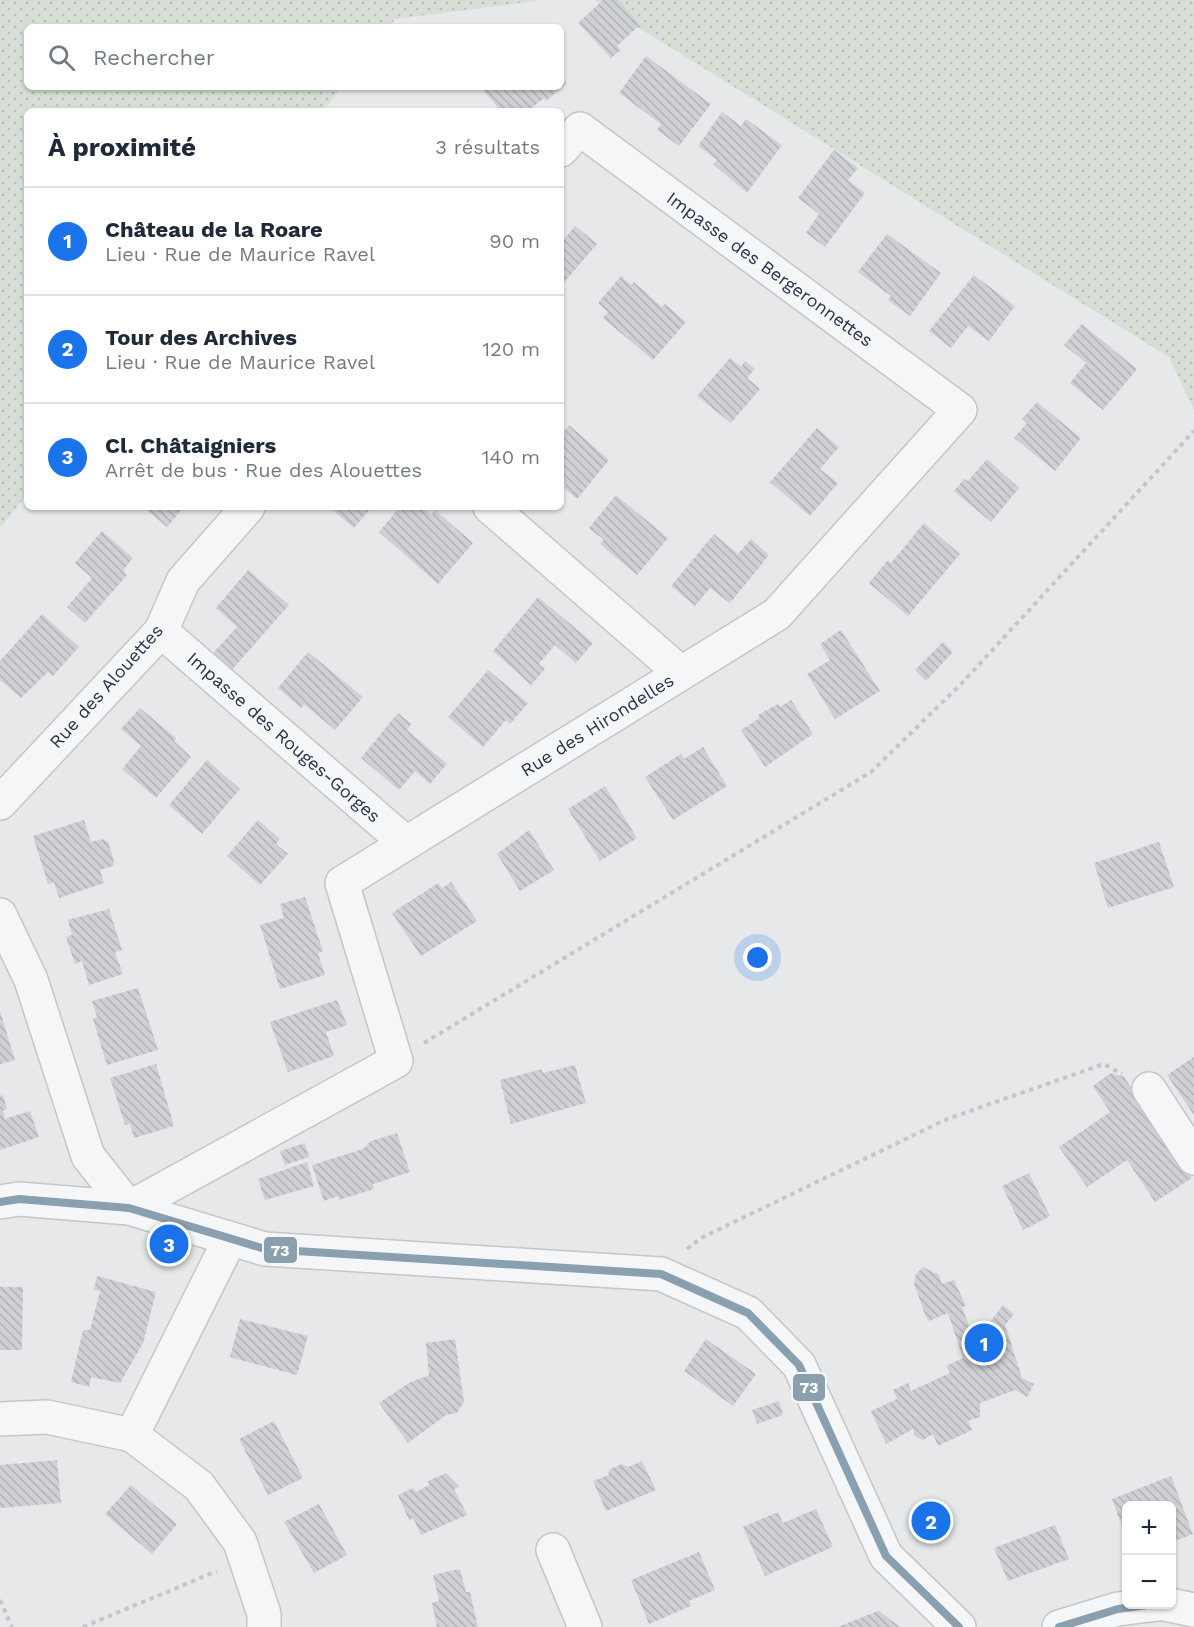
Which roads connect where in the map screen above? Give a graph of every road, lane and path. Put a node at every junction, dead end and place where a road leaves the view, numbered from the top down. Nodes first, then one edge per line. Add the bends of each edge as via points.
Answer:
1 (570, 139) edge
2 (960, 410) joint
3 (1194, 431) edge
4 (245, 510) edge
5 (493, 510) edge
6 (161, 631) junction
7 (681, 673) junction
8 (0, 803) edge
9 (406, 843) junction
10 (0, 915) edge
11 (396, 1061) junction
12 (1149, 1089) joint
13 (1194, 1158) edge
14 (0, 1202) edge
15 (129, 1208) junction
16 (230, 1239) junction
17 (662, 1275) junction
18 (0, 1419) edge
19 (132, 1435) junction
20 (553, 1550) dead end
21 (245, 1559) junction
22 (0, 1600) edge
23 (1176, 1607) edge
24 (1122, 1609) edge
25 (1194, 1610) edge
26 (12, 1627) edge
27 (83, 1627) edge
28 (264, 1627) edge
29 (585, 1627) edge
30 (959, 1627) edge
31 (1059, 1627) edge

1 - 2 street, Impasse des Bergeronnettes
2 - 7 street, Rue des Hirondelles via 777,614
3 - 11 path via 961,684 871,772
4 - 6 street, Rue des Alouettes via 183,581
5 - 7 street
6 - 8 street, Rue des Alouettes
6 - 9 street, Impasse des Rouges-Gorges
7 - 9 street, Rue des Hirondelles
9 - 11 street, Rue des Hirondelles via 342,883
10 - 15 street via 31,980 88,1156
11 - 15 street
12 - 13 street
12 - 17 path via 1104,1064 947,1119 701,1238
14 - 15 street via 19,1199
15 - 16 street
16 - 17 street via 265,1249
16 - 19 street
17 - 30 street via 748,1313 798,1365 886,1556
18 - 19 street via 48,1417
19 - 21 street via 200,1486 240,1542
20 - 29 street
21 - 27 path
21 - 28 street via 264,1614
22 - 26 path
23 - 25 street
24 - 31 street

